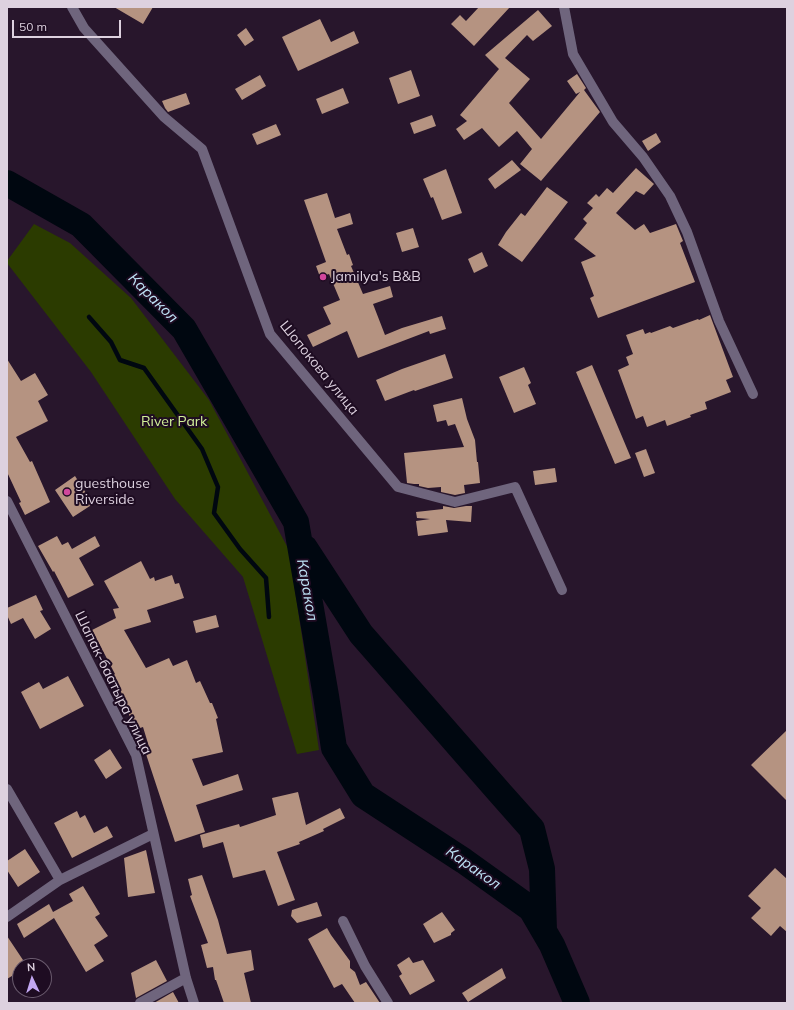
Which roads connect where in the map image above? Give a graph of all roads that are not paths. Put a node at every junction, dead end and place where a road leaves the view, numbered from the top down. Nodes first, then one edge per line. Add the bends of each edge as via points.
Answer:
1 (72, 7) edge
2 (564, 7) edge
3 (753, 394) dead end
4 (7, 501) edge
5 (562, 590) dead end
6 (7, 789) edge
7 (153, 834) junction
8 (60, 880) junction
9 (7, 917) edge
10 (343, 921) dead end
11 (186, 978) junction
12 (140, 1003) edge
13 (194, 1003) edge
14 (388, 1003) edge

1 - 5 street, Шопокова улица via 84,28 164,117 202,149 270,334 398,487 455,502 515,487
2 - 3 street via 573,54 613,122 643,157 670,196 687,232 719,321
4 - 7 street, Шапак-баатыра улица via 136,755
6 - 8 street
7 - 8 street
7 - 11 street, Шапак-баатыра улица
8 - 9 street
10 - 14 street via 365,966
11 - 12 street
11 - 13 street, Шапак-баатыра улица

